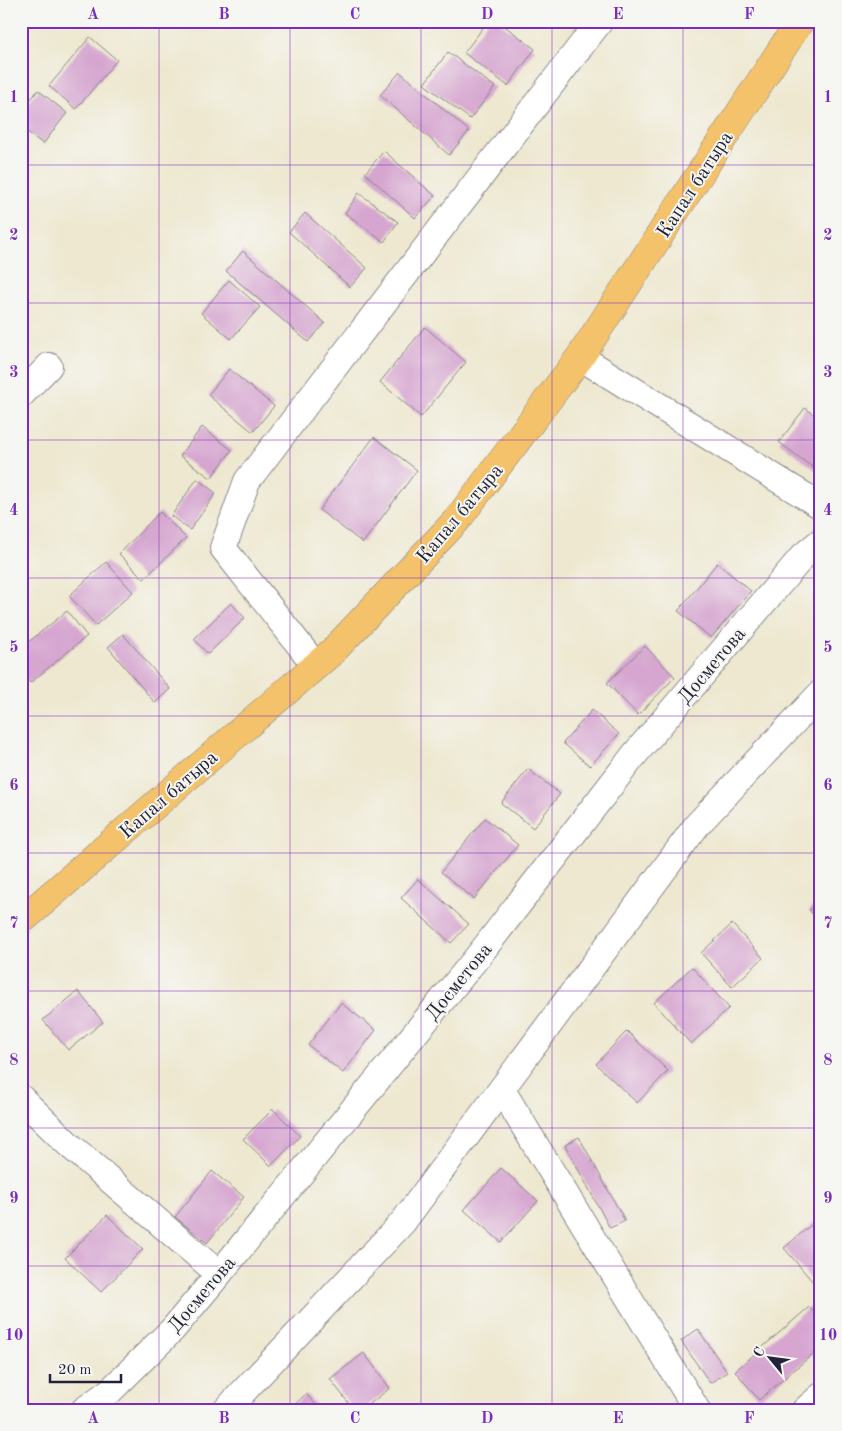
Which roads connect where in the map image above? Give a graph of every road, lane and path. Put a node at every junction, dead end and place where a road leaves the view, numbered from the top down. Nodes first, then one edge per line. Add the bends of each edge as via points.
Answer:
1 (600, 21) edge
2 (800, 21) edge
3 (580, 357) junction
4 (50, 366) dead end
5 (21, 395) edge
6 (821, 506) edge
7 (821, 541) edge
8 (316, 666) junction
9 (821, 693) edge
10 (21, 921) edge
11 (502, 1090) junction
12 (21, 1098) edge
13 (219, 1274) junction
14 (821, 1396) edge
15 (84, 1410) edge
16 (226, 1410) edge
17 (698, 1410) edge
18 (804, 1410) edge

1 - 8 street via 248,481 223,548
2 - 3 main road, Капал батыра
3 - 6 street
3 - 8 main road, Капал батыра via 458,520
4 - 5 street
7 - 13 street, Досметова via 803,556 635,754 479,955
8 - 10 main road, Капал батыра
9 - 11 street via 697,825
11 - 16 street via 403,1222
11 - 17 street
12 - 13 street via 66,1142
13 - 15 street, Досметова via 172,1329 110,1391
14 - 18 street

